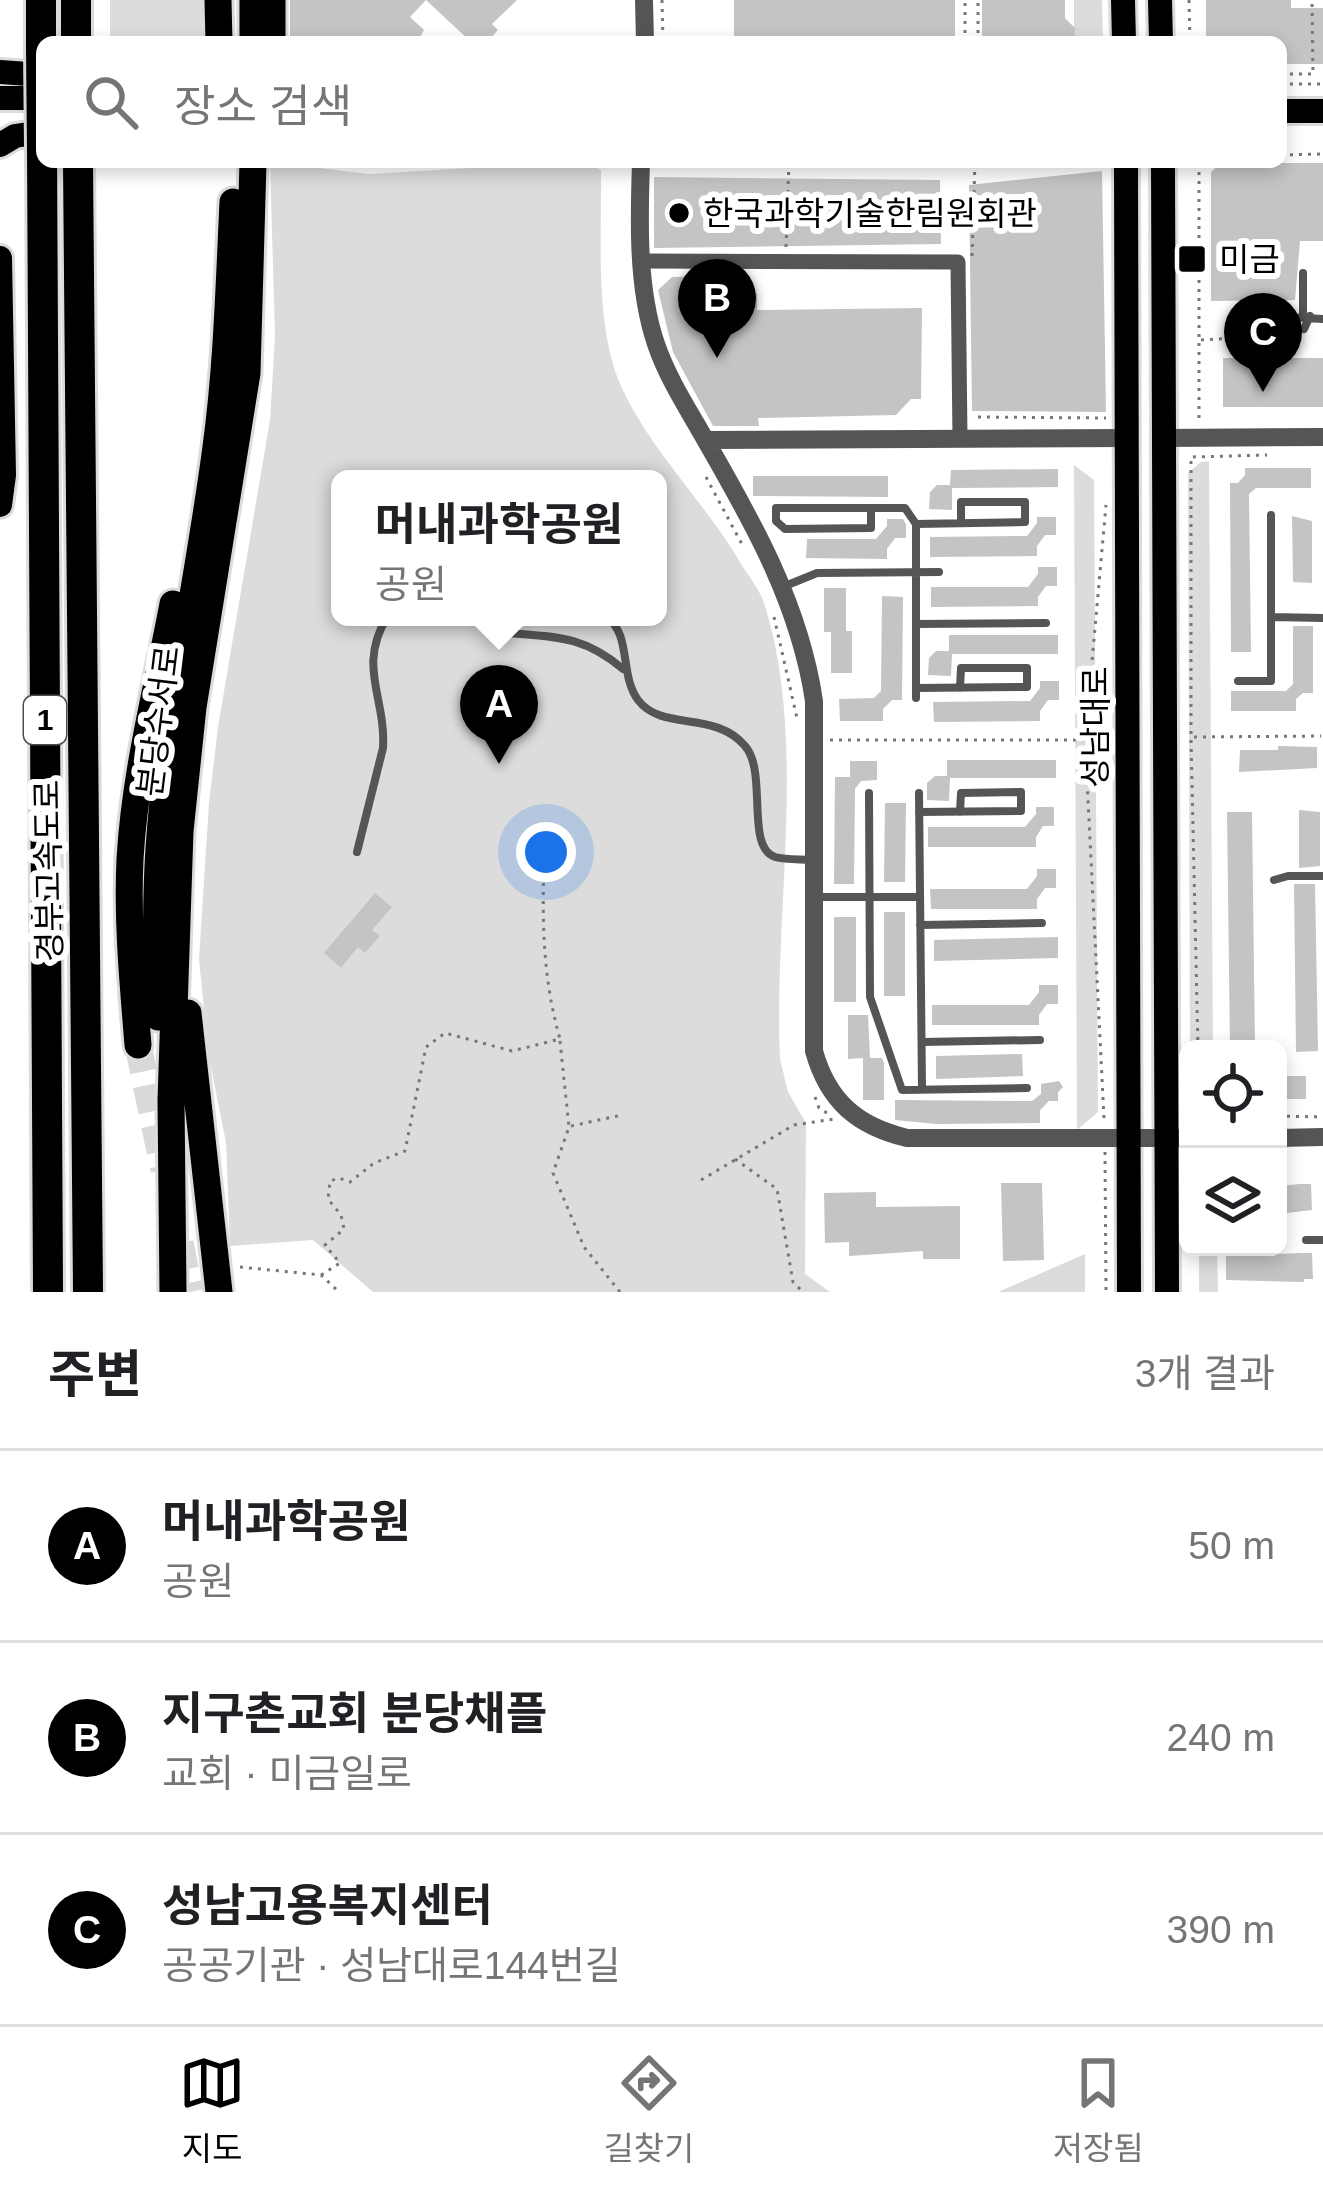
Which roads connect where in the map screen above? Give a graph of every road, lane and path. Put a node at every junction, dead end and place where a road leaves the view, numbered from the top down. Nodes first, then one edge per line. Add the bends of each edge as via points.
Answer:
1 (41, 0) edge
2 (76, 0) edge
3 (218, 0) edge
4 (236, 0) edge
5 (253, 0) edge
6 (272, 0) edge
7 (644, 0) edge
8 (662, 0) edge
9 (965, 0) edge
10 (978, 0) edge
11 (1123, 0) edge
12 (1160, 0) edge
13 (1189, 0) edge
14 (1312, 0) edge
15 (41, 36) edge
16 (76, 36) edge
17 (219, 36) edge
18 (236, 36) edge
19 (253, 36) edge
20 (272, 36) edge
21 (645, 36) edge
22 (663, 36) edge
23 (965, 36) edge
24 (978, 36) edge
25 (1124, 36) edge
26 (1161, 36) edge
27 (1190, 36) edge
28 (0, 73) edge
29 (1287, 74) edge
30 (36, 75) edge
31 (1323, 84) edge
32 (1287, 85) edge
33 (22, 98) edge
34 (1287, 111) edge
35 (1323, 111) edge
36 (0, 113) edge
37 (36, 133) edge
38 (0, 146) edge
39 (1323, 154) edge
40 (1287, 155) edge
41 (42, 168) edge
42 (78, 168) edge
43 (236, 168) edge
44 (253, 168) edge
45 (641, 168) edge
46 (789, 168) edge
47 (975, 168) edge
48 (1126, 168) edge
49 (1163, 168) edge
50 (1199, 168) edge
51 (786, 255) dead end
52 (972, 255) dead end
53 (0, 258) edge
54 (644, 261) junction
55 (1303, 273) dead end
56 (1269, 316) dead end
57 (1306, 316) junction
58 (1323, 319) edge
59 (1303, 332) joint
60 (1199, 340) junction
61 (967, 417) dead end
62 (1199, 422) dead end
63 (1118, 432) junction
64 (1323, 437) edge
65 (1165, 438) junction
66 (961, 439) junction
67 (706, 440) junction
68 (216, 450) junction
69 (1279, 455) dead end
70 (1107, 496) dead end
71 (0, 505) edge
72 (872, 508) junction
73 (1271, 514) dead end
74 (961, 523) junction
75 (916, 524) junction
76 (916, 572) junction
77 (939, 572) dead end
78 (783, 586) junction
79 (1271, 617) junction
80 (1323, 617) edge
81 (1046, 623) dead end
82 (916, 624) junction
83 (382, 626) edge
84 (617, 626) edge
85 (508, 633) dead end
86 (624, 670) junction
87 (1238, 682) dead end
88 (961, 688) junction
89 (1321, 736) edge
90 (1193, 737) dead end
91 (823, 740) dead end
92 (1085, 740) junction
93 (869, 793) dead end
94 (919, 793) dead end
95 (919, 812) junction
96 (961, 812) junction
97 (559, 837) dead end
98 (357, 851) dead end
99 (523, 857) dead end
100 (814, 860) junction
101 (544, 861) junction
102 (1323, 876) edge
103 (1274, 880) dead end
104 (814, 896) junction
105 (920, 897) junction
106 (869, 898) junction
107 (179, 913) junction
108 (1042, 923) dead end
109 (920, 925) junction
110 (560, 1039) junction
111 (1040, 1040) dead end
112 (1198, 1040) edge
113 (922, 1042) junction
114 (138, 1045) tunnel mouth
115 (1027, 1088) dead end
116 (922, 1089) junction
117 (622, 1115) dead end
118 (1287, 1117) edge
119 (1323, 1117) edge
120 (836, 1119) dead end
121 (569, 1126) junction
122 (1117, 1137) junction
123 (1177, 1137) edge
124 (1323, 1137) edge
125 (1287, 1138) edge
126 (735, 1159) junction
127 (701, 1180) dead end
128 (1306, 1240) dead end
129 (1323, 1240) edge
130 (321, 1275) junction
131 (218, 1278) edge
132 (48, 1292) edge
133 (88, 1292) edge
134 (157, 1292) edge
135 (173, 1292) edge
136 (339, 1292) edge
137 (620, 1292) edge
138 (803, 1292) edge
139 (1106, 1292) edge
140 (1129, 1292) edge
141 (1167, 1292) edge

1 - 15 highway, 경부고속도로 / 1
2 - 16 highway
3 - 17 highway
4 - 18 highway
5 - 19 highway
6 - 20 highway
7 - 21 street
8 - 22 path
9 - 23 path
10 - 24 path
11 - 25 main road
12 - 26 main road
13 - 27 path
14 - 29 path via 1313,74
28 - 30 main road
31 - 32 path
33 - 36 main road
34 - 35 main road
37 - 38 main road
39 - 40 path
41 - 132 highway, 경부고속도로 / 1
42 - 133 highway, 경부고속도로 / 1
43 - 68 highway, 분당수서로
44 - 107 highway, 분당수서로 via 247,374 194,707
45 - 54 street
46 - 51 path
47 - 52 path
48 - 63 main road, 성남대로
49 - 65 main road
50 - 60 path
53 - 71 main road
54 - 66 street via 958,262
54 - 67 street via 657,345
55 - 57 lane
56 - 57 lane
57 - 58 lane
57 - 59 lane
59 - 60 path
60 - 62 path
61 - 63 path
63 - 66 street
63 - 122 main road, 성남대로
64 - 65 street
65 - 123 main road
66 - 67 street
67 - 78 street
68 - 114 highway via 191,512 146,728 130,858
68 - 134 highway, 분당수서로 via 160,833
69 - 112 path via 1191,457
70 - 92 path
72 - 72 lane via 776,508 776,521 785,529 872,528
72 - 75 lane via 905,508
73 - 79 lane
74 - 74 lane via 1025,522 1025,502 961,502
74 - 75 lane
75 - 76 lane
76 - 77 lane
76 - 78 lane via 817,573
76 - 82 lane
78 - 100 street via 814,701
79 - 80 lane
79 - 87 lane via 1271,682
81 - 82 lane
82 - 88 lane via 916,693
83 - 98 lane via 371,659 383,748
84 - 86 lane
85 - 86 lane via 580,640
86 - 100 lane via 648,711 735,736 757,766 766,851
88 - 88 lane via 1027,687 1027,668 961,668
89 - 90 path
91 - 92 path
92 - 122 path
93 - 106 lane
94 - 95 lane
95 - 96 lane
95 - 105 lane
96 - 96 lane via 1021,811 1021,792 961,793
97 - 101 path
99 - 101 path
100 - 104 street
101 - 110 path via 544,953
102 - 103 lane
104 - 106 lane
104 - 122 street via 814,1051 846,1112 907,1138
105 - 106 lane
105 - 109 lane
106 - 116 lane via 870,998 902,1090
107 - 131 highway
107 - 135 highway, 분당수서로 via 170,1100
108 - 109 lane
109 - 113 lane
110 - 121 path
110 - 130 path via 512,1051 445,1033 426,1047 405,1150 350,1182 330,1181 328,1199 344,1229 325,1245 340,1263
111 - 113 lane
113 - 116 lane
115 - 116 lane
117 - 121 path
118 - 119 path
120 - 126 path via 794,1125
121 - 137 path via 554,1172 584,1247
122 - 123 street
122 - 139 path
122 - 140 main road, 성남대로
123 - 141 main road
124 - 125 street
126 - 127 path
126 - 138 path via 777,1189 793,1282
128 - 129 lane
130 - 131 path
130 - 136 path

